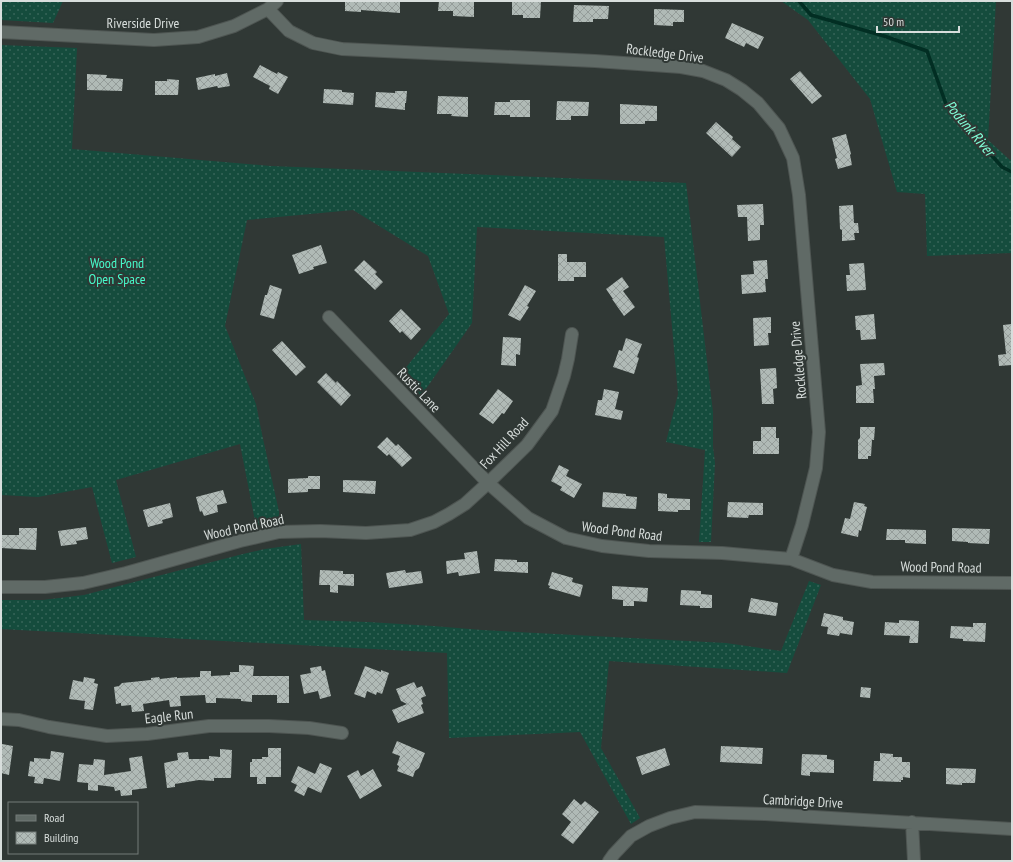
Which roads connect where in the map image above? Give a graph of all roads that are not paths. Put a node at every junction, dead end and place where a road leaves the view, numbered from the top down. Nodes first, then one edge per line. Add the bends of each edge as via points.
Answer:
1 (273, 5) edge
2 (1, 32) edge
3 (329, 317) dead end
4 (572, 334) dead end
5 (488, 483) junction
6 (791, 559) junction
7 (1012, 583) edge
8 (1, 586) edge
9 (1, 719) edge
10 (342, 733) dead end
11 (912, 822) junction
12 (1012, 829) edge
13 (609, 861) edge
14 (914, 861) edge

1 - 2 street, Riverside Drive via 234,26 198,37 154,40
1 - 6 street, Rockledge Drive via 289,31 313,44 342,49 681,67 703,71 726,80 758,103 779,128 794,158 819,432 816,468
3 - 5 street, Rustic Lane
4 - 5 street, Fox Hill Road via 566,371 552,411 527,445
5 - 6 street, Wood Pond Road via 528,518 566,538 602,546 650,551
5 - 8 street, Wood Pond Road via 450,514 410,530 366,534 278,532 83,583 45,587
6 - 7 street, Wood Pond Road via 834,575 872,582
9 - 10 street, Eagle Run via 107,736 209,726 293,727
11 - 12 street, Cambridge Drive
11 - 13 street, Cambridge Drive via 695,812 670,818 631,836
11 - 14 street

